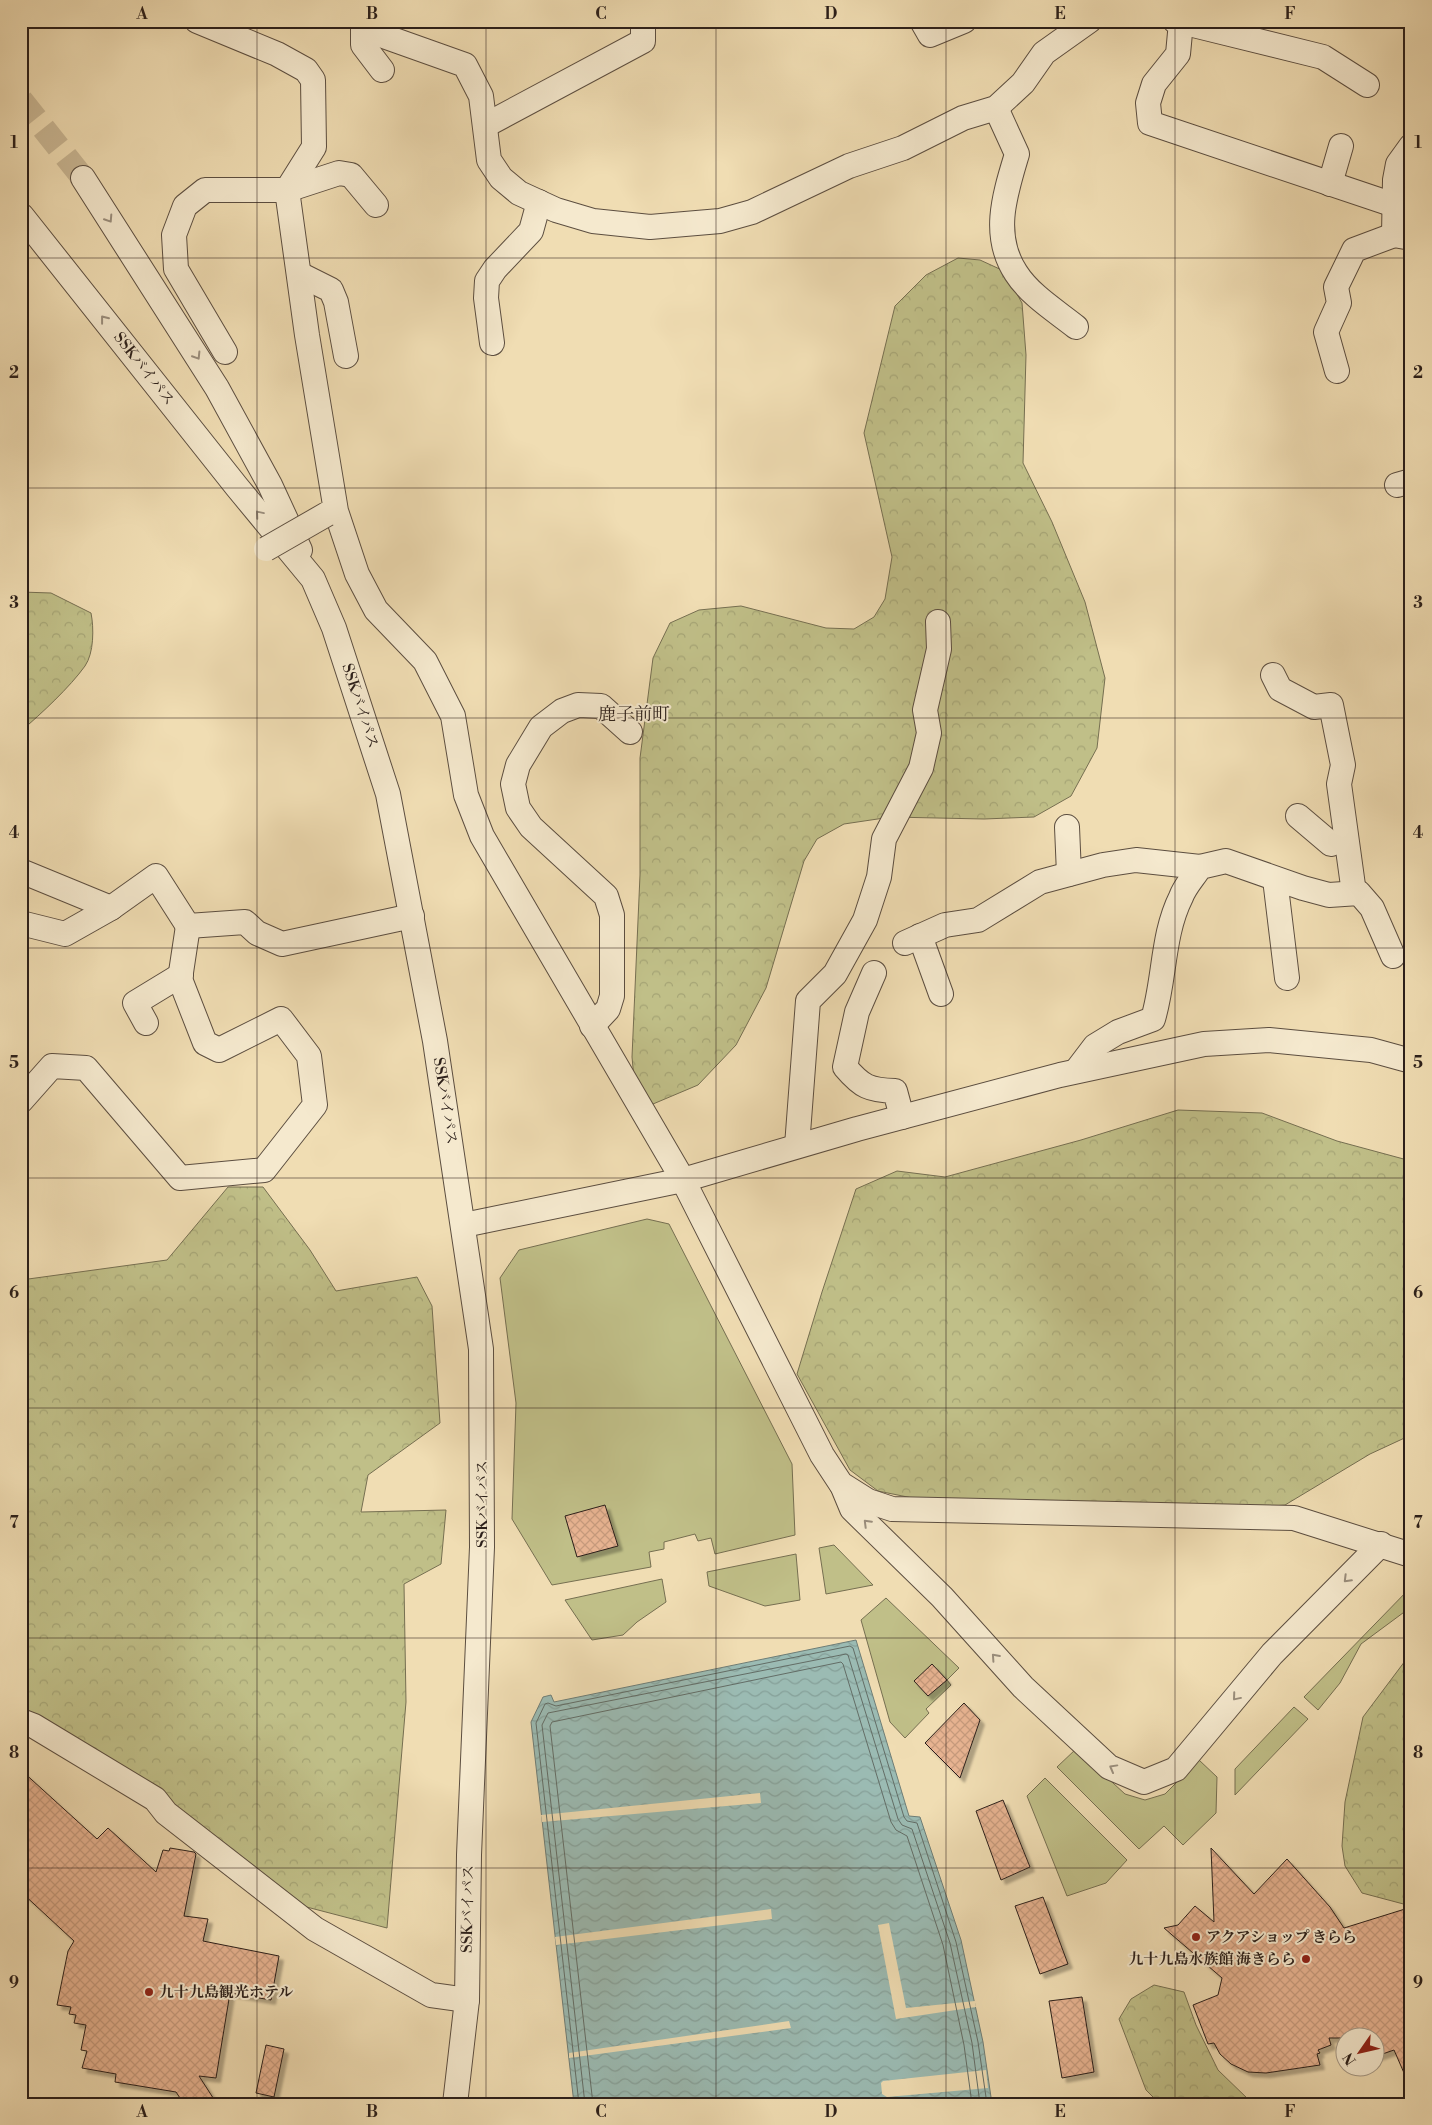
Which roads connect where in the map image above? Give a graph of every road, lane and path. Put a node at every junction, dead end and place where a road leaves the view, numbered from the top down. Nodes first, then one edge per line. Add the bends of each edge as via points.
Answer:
1 (197, 21) edge
2 (365, 21) edge
3 (643, 21) edge
4 (922, 21) edge
5 (964, 21) edge
6 (1089, 21) edge
7 (1178, 22) edge
8 (1068, 28) edge
9 (382, 70) dead end
10 (1367, 85) dead end
11 (996, 108) junction
12 (486, 124) junction
13 (1341, 146) dead end
14 (1411, 146) edge
15 (82, 178) tunnel mouth
16 (1330, 184) junction
17 (287, 190) junction
18 (539, 202) junction
19 (376, 205) dead end
20 (1394, 206) junction
21 (22, 216) edge
22 (1402, 236) edge
23 (299, 274) junction
24 (1076, 328) dead end
25 (492, 343) dead end
26 (225, 352) dead end
27 (346, 356) dead end
28 (1337, 371) dead end
29 (332, 512) junction
30 (266, 549) dead end
31 (313, 579) junction
32 (938, 622) dead end
33 (1273, 675) dead end
34 (630, 732) dead end
35 (1298, 816) dead end
36 (1067, 827) dead end
37 (1200, 867) junction
38 (21, 871) edge
39 (1069, 874) junction
40 (1275, 879) junction
41 (1347, 894) junction
42 (111, 908) junction
43 (412, 916) junction
44 (21, 923) edge
45 (188, 926) junction
46 (1393, 956) dead end
47 (874, 972) dead end
48 (181, 975) junction
49 (1287, 978) dead end
50 (941, 994) dead end
51 (146, 1023) dead end
52 (592, 1026) junction
53 (1411, 1061) edge
54 (1076, 1071) junction
55 (21, 1101) edge
56 (902, 1117) junction
57 (797, 1146) junction
58 (683, 1180) junction
59 (464, 1225) junction
60 (841, 1484) junction
61 (892, 1508) junction
62 (1382, 1544) junction
63 (1411, 1555) edge
64 (900, 1556) junction
65 (21, 1721) edge
66 (467, 2000) junction
67 (455, 2104) edge

1 - 17 street via 277,54 306,70 313,80 314,147
2 - 9 street via 363,46
2 - 12 street via 375,33 464,65 482,96
3 - 12 street via 643,41
4 - 5 street via 930,35
6 - 8 street
7 - 10 street via 1322,57
7 - 16 street via 1178,54 1154,84 1148,103 1150,123
8 - 11 street via 1044,53 1023,83
11 - 18 street via 963,118 903,148 849,166 752,212 720,220 650,227 603,222 556,210
11 - 24 street via 1017,154 1001,231 1004,249 1016,274
12 - 18 street via 489,160 501,178 520,194
13 - 16 street
14 - 20 street via 1398,164
15 -> 31 street via 217,388 270,485
16 - 20 street
17 - 19 street via 340,173 352,175
17 - 23 street
17 - 26 street via 205,190 185,206 174,234 176,269
18 - 25 street via 531,231 495,268 487,281
20 - 22 street
31 -> 21 street, SSKバイパス
22 - 28 street via 1354,250 1336,287 1339,303 1326,332
23 - 27 street via 331,290
23 - 29 street
29 - 30 street, bridge
29 - 52 street via 357,574 376,610 425,661 453,716 466,795 482,836
31 - 43 street, SSKバイパス via 334,628 388,794
32 - 57 street via 939,649 925,710 929,733 922,768 884,839 880,877 865,920 835,974 808,1001
33 - 41 street via 1280,689 1314,707 1331,705 1343,765 1339,784
34 - 52 street via 601,706 578,705 562,711 540,727 518,765 513,784 518,808 531,827 610,903 612,996 608,1008
35 - 41 street via 1331,837
36 - 39 street
37 - 39 street via 1136,860
37 - 40 street via 1226,862
37 - 54 street via 1180,896 1166,942 1159,1000 1152,1019 1118,1032 1095,1046
38 - 42 street
39 - 50 street via 1040,882 978,920 945,925 912,940
40 - 41 street via 1329,895
40 - 49 street
41 - 46 street via 1359,893 1372,908
42 - 44 street via 65,934
42 - 45 street via 156,876
43 - 45 street via 282,944 257,933 246,922
43 - 59 street, SSKバイパス
45 - 48 street
47 - 56 street via 857,1012 845,1067 855,1079 874,1090 896,1091
48 - 51 street via 134,1003
48 - 55 street via 206,1043 219,1050 281,1019 310,1056 315,1105 264,1170 180,1178 86,1068 52,1066
52 - 58 street
53 - 54 street via 1371,1050 1269,1040 1204,1044
54 - 56 street
56 - 57 street
57 - 58 street
58 - 59 street
58 - 60 street via 822,1455
59 - 66 street, SSKバイパス via 481,1349 482,1547 469,1855
60 - 61 street via 868,1500
64 -> 60 street via 852,1509
61 - 62 street via 1294,1518
61 - 64 street
62 - 63 street
62 -> 64 street via 1272,1654 1176,1770 1144,1782 1109,1767 1022,1687
65 - 66 street via 155,1799 166,1814 315,1929 431,1995
66 - 67 street, SSKバイパス

